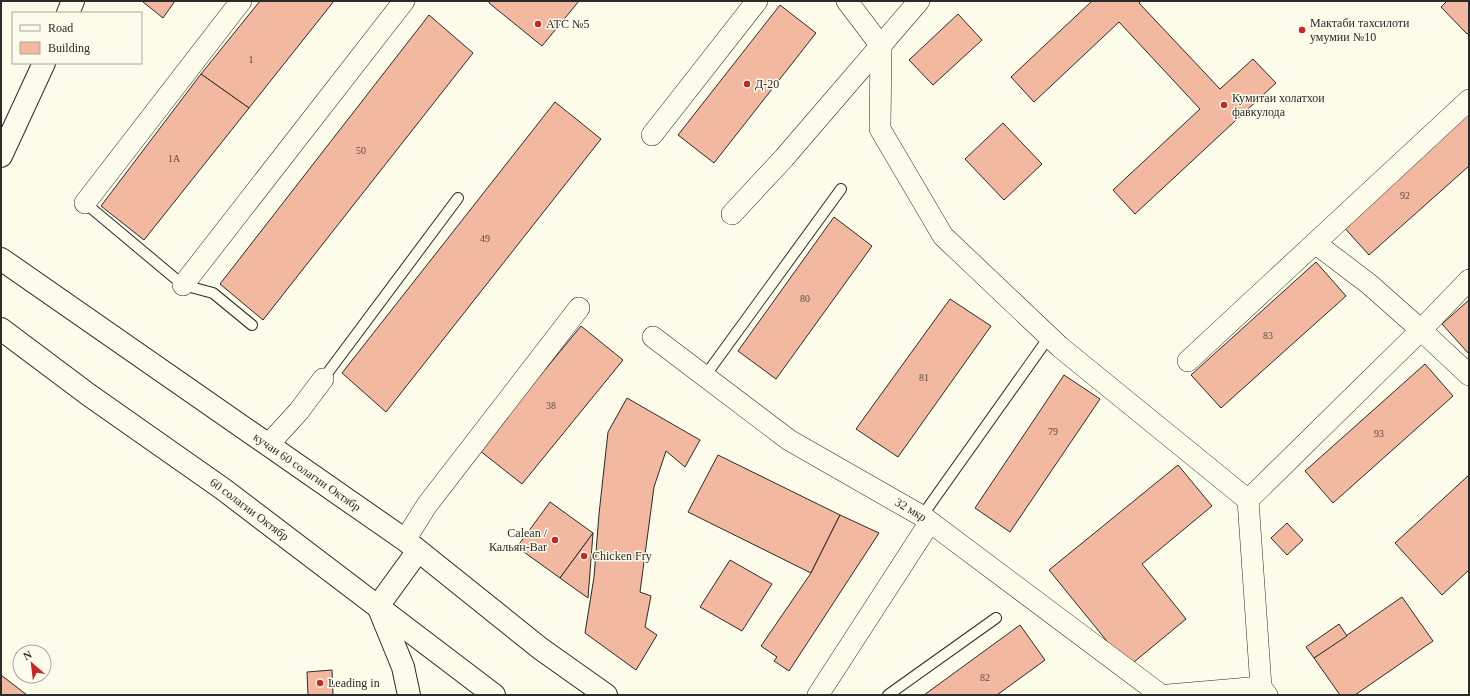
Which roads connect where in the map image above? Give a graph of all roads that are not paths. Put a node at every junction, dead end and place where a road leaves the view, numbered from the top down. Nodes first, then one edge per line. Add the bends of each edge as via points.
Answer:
1 (73, 1) edge
2 (241, 1) edge
3 (404, 1) edge
4 (757, 1) edge
5 (847, 1) edge
6 (919, 1) edge
7 (68, 12) edge
8 (881, 46) junction
9 (44, 64) edge
10 (1469, 100) edge
11 (652, 135) dead end
12 (1, 156) edge
13 (841, 190) dead end
14 (458, 198) dead end
15 (85, 203) joint
16 (732, 214) dead end
17 (1315, 243) junction
18 (1, 259) edge
19 (1469, 280) edge
20 (183, 285) junction
21 (578, 308) dead end
22 (252, 325) dead end
23 (1, 329) edge
24 (1421, 330) junction
25 (653, 337) dead end
26 (1049, 337) junction
27 (1188, 360) dead end
28 (1469, 375) edge
29 (705, 376) junction
30 (323, 379) joint
31 (268, 445) junction
32 (1248, 500) junction
33 (926, 519) junction
34 (411, 546) junction
35 (378, 606) junction
36 (996, 618) dead end
37 (1264, 691) edge
38 (1211, 693) edge
39 (409, 695) edge
40 (494, 695) edge
41 (606, 695) edge
42 (818, 695) edge
43 (888, 695) edge
44 (1161, 695) edge
45 (1168, 695) edge

1 - 7 main road
2 - 15 street
3 - 20 street
4 - 11 street
5 - 8 street
6 - 8 street
8 - 16 street
8 - 26 street via 880,129 943,236
9 - 12 main road
10 - 17 street
13 - 29 lane
14 - 30 lane
15 - 20 lane
17 - 24 street
17 - 27 street
18 - 31 main road, кучаи 60 солагии Октябр
19 - 24 street
20 - 22 lane via 213,293
21 - 34 street via 423,511
23 - 35 main road, 60 солагии Октябр via 89,395 223,489
24 - 28 street
24 - 32 street
25 - 29 street, 32 мкр
26 - 32 street
26 - 33 lane
29 - 33 street, 32 мкр via 789,440
30 - 31 street via 299,412
31 - 34 main road, кучаи 60 солагии Октябр
32 - 37 street
33 - 42 street
33 - 44 street, 32 мкр
34 - 35 main road
34 - 41 main road, кучаи 60 солагии Октябр via 541,649
35 - 39 main road via 403,667
35 - 40 main road, 60 солагии Октябр
36 - 43 lane
37 - 38 street
38 - 45 street

